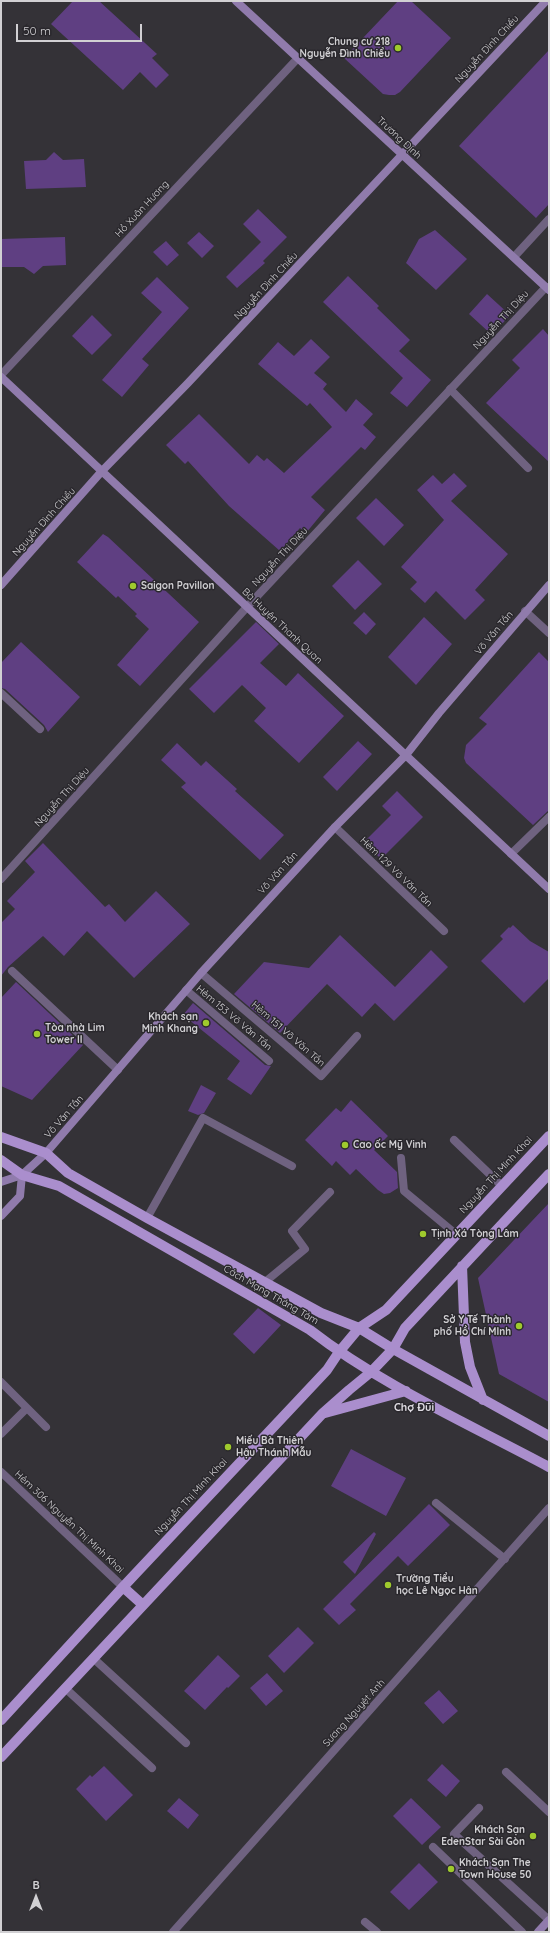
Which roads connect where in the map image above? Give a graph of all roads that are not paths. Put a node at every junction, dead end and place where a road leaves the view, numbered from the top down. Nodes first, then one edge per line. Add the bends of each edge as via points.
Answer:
1 (236, 1) edge
2 (546, 1) edge
3 (298, 58) junction
4 (402, 155) junction
5 (549, 219) edge
6 (514, 257) junction
7 (547, 288) edge
8 (1, 376) edge
9 (450, 389) junction
10 (528, 468) dead end
11 (102, 471) junction
12 (1, 585) edge
13 (549, 585) edge
14 (247, 607) junction
15 (526, 611) junction
16 (549, 633) edge
17 (1, 693) edge
18 (40, 729) dead end
19 (406, 755) junction
20 (549, 817) edge
21 (335, 827) junction
22 (511, 854) junction
23 (1, 879) edge
24 (549, 889) edge
25 (444, 931) dead end
26 (12, 971) dead end
27 (201, 972) junction
28 (186, 990) junction
29 (357, 1036) dead end
30 (269, 1060) dead end
31 (118, 1070) junction
32 (549, 1136) edge
33 (1, 1137) edge
34 (454, 1140) dead end
35 (46, 1153) junction
36 (401, 1158) dead end
37 (1, 1160) edge
38 (292, 1166) dead end
39 (549, 1174) edge
40 (22, 1175) junction
41 (1, 1182) edge
42 (502, 1186) junction
43 (330, 1192) dead end
44 (1, 1216) edge
45 (147, 1218) junction
46 (457, 1235) junction
47 (462, 1266) junction
48 (265, 1282) junction
49 (359, 1328) junction
50 (393, 1349) junction
51 (339, 1352) junction
52 (372, 1372) junction
53 (1, 1382) edge
54 (406, 1391) junction
55 (483, 1400) junction
56 (27, 1408) junction
57 (323, 1413) junction
58 (46, 1427) dead end
59 (1, 1434) edge
60 (549, 1436) edge
61 (549, 1467) edge
62 (1, 1472) edge
63 (436, 1503) dead end
64 (549, 1508) edge
65 (505, 1559) junction
66 (123, 1587) junction
67 (143, 1605) junction
68 (93, 1658) junction
69 (65, 1688) junction
70 (2, 1718) edge
71 (186, 1743) dead end
72 (1, 1757) edge
73 (152, 1768) dead end
74 (506, 1772) dead end
75 (479, 1808) dead end
76 (549, 1812) edge
77 (433, 1847) dead end
78 (549, 1920) edge
79 (365, 1922) dead end
80 (173, 1932) edge
81 (377, 1932) edge
82 (522, 1932) edge
83 (538, 1932) edge

1 - 3 main road, Trương Định
2 - 4 main road, Nguyễn Đình Chiểu
3 - 4 main road, Trương Định
3 - 8 street, Hồ Xuân Hương
4 - 6 main road, Trương Định
4 - 11 main road, Nguyễn Đình Chiểu
5 - 6 street
6 - 7 main road, Trương Định
7 - 9 street, Nguyễn Thị Diệu
8 - 11 main road, Bà Huyện Thanh Quan
9 - 10 street
9 - 14 street, Nguyễn Thị Diệu
11 - 12 main road, Nguyễn Đình Chiểu
11 - 14 main road, Bà Huyện Thanh Quan
13 - 15 main road, Võ Văn Tần
14 - 19 main road, Bà Huyện Thanh Quan
14 - 23 street, Nguyễn Thị Diệu
15 - 16 street
15 - 19 main road, Võ Văn Tần
17 - 18 street
19 - 21 main road, Võ Văn Tần
19 - 22 main road, Bà Huyện Thanh Quan
20 - 22 street
21 - 25 street, Hẻm 129 Võ Văn Tần
21 - 27 main road, Võ Văn Tần
22 - 24 main road, Bà Huyện Thanh Quan
26 - 31 street
27 - 28 main road, Võ Văn Tần
27 - 29 street, Hẻm 151 Võ Văn Tần via 321,1076
28 - 30 street, Hẻm 153 Võ Văn Tần
28 - 31 main road, Võ Văn Tần
31 - 35 main road, Võ Văn Tần
32 - 42 main road, Nguyễn Thị Minh Khai
33 - 35 main road, Cách Mạng Tháng Tám
34 - 42 street
35 - 40 main road, Võ Văn Tần
35 - 45 main road, Cách Mạng Tháng Tám via 68,1172
36 - 46 street via 404,1191
37 - 40 main road, Cách Mạng Tháng Tám
38 - 45 street via 203,1118
39 - 47 main road
40 - 41 main road, Võ Văn Tần
40 - 44 main road via 20,1196
40 - 51 main road, Cách Mạng Tháng Tám via 59,1186 310,1330
42 - 46 main road, Nguyễn Thị Minh Khai
43 - 48 street via 292,1231 305,1249
45 - 48 main road, Cách Mạng Tháng Tám
46 - 49 main road, Nguyễn Thị Minh Khai via 386,1310
47 - 50 main road via 405,1328
47 - 55 main road via 465,1342 470,1367
48 - 49 main road, Cách Mạng Tháng Tám via 321,1313
49 - 50 main road, Cách Mạng Tháng Tám
49 - 51 main road, Nguyễn Thị Minh Khai
50 - 52 main road
50 - 55 main road, Cách Mạng Tháng Tám
51 - 52 main road, Cách Mạng Tháng Tám
51 - 66 main road, Nguyễn Thị Minh Khai via 327,1370
52 - 54 main road, Cách Mạng Tháng Tám
52 - 57 main road
53 - 56 street
54 - 57 main road
54 - 61 main road, Cách Mạng Tháng Tám
55 - 60 main road, Cách Mạng Tháng Tám
56 - 58 street
56 - 59 street
57 - 67 main road
62 - 66 street, Hẻm 306 Nguyễn Thị Minh Khai
63 - 65 street
64 - 65 street, Sương Nguyệt Anh
65 - 80 street, Sương Nguyệt Anh
66 - 67 main road
66 - 70 main road, Nguyễn Thị Minh Khai
67 - 68 main road
68 - 69 main road
68 - 71 street
69 - 72 main road
69 - 73 street
74 - 76 street
75 - 78 street via 454,1834
77 - 82 street
78 - 83 main road
79 - 81 street

